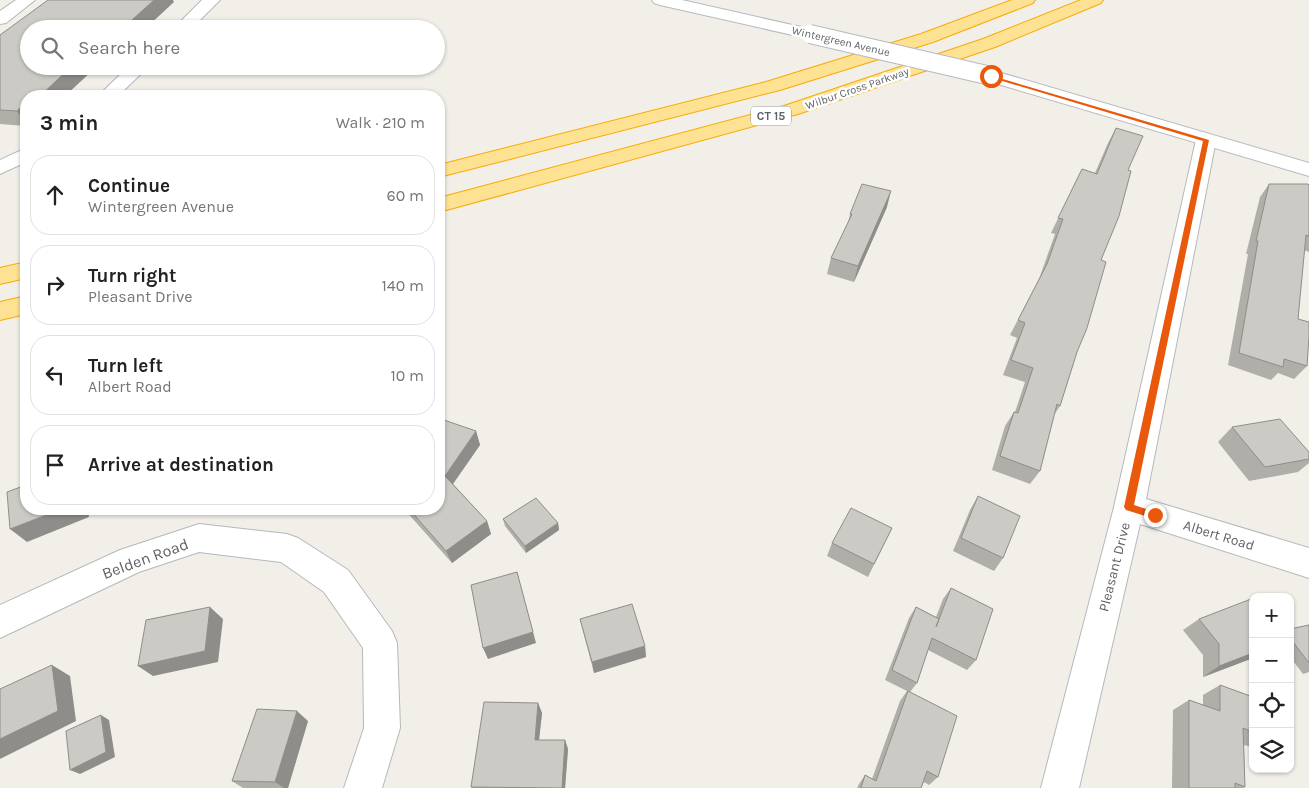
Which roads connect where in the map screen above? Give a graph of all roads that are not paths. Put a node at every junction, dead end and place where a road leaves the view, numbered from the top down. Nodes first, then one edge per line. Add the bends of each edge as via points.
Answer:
1 (26, 0) edge
2 (212, 0) edge
3 (660, 0) edge
4 (1027, 0) edge
5 (1094, 0) edge
6 (0, 18) edge
7 (191, 20) edge
8 (130, 75) edge
9 (113, 90) edge
10 (1206, 140) junction
11 (20, 157) edge
12 (0, 168) edge
13 (445, 169) edge
14 (1309, 170) edge
15 (445, 203) edge
16 (20, 271) edge
17 (0, 276) edge
18 (20, 306) edge
19 (0, 311) edge
20 (1129, 507) junction
21 (1309, 563) edge
22 (0, 622) edge
23 (363, 788) edge
24 (1060, 788) edge

1 - 6 street
2 - 7 street
3 - 10 street, Wintergreen Avenue, bridge via 991,76
4 - 13 highway, Wilbur Cross Parkway / CT 15 via 927,38 773,86
5 - 15 highway, Wilbur Cross Parkway / CT 15 via 989,43 791,110
8 - 9 street
10 - 14 street, Wintergreen Avenue
10 - 20 street, Pleasant Drive
11 - 12 street
16 - 17 highway
18 - 19 highway
20 - 21 street, Albert Road
20 - 24 street, Pleasant Drive
22 - 23 street, Belden Road via 131,560 199,538 287,548 336,581 380,643 382,728

